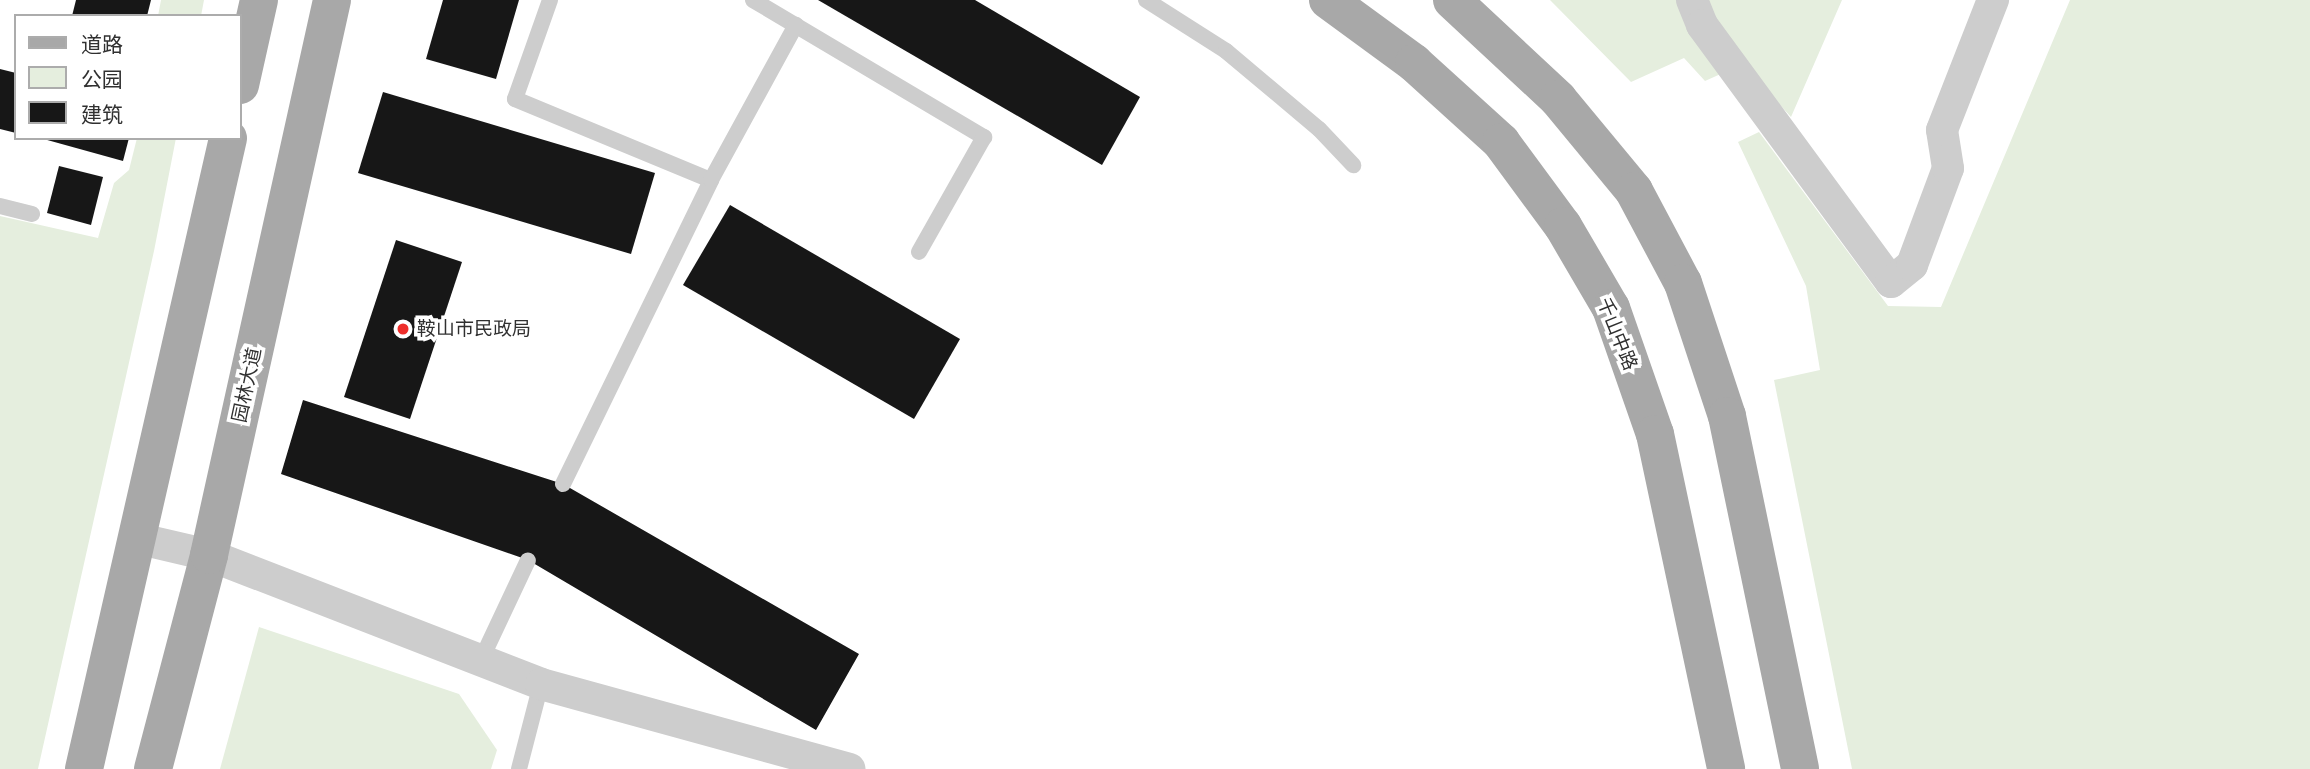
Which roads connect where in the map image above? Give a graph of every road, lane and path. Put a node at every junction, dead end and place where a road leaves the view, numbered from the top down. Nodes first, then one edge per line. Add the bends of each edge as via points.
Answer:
1 (258, 0) edge
2 (332, 0) edge
3 (550, 0) edge
4 (753, 0) edge
5 (1146, 0) edge
6 (1328, 0) edge
7 (1452, 0) edge
8 (1692, 0) edge
9 (1993, 0) edge
10 (796, 26) junction
11 (242, 76) edge
12 (228, 140) edge
13 (1353, 165) dead end
14 (711, 180) junction
15 (0, 206) edge
16 (32, 214) dead end
17 (919, 252) dead end
18 (563, 484) dead end
19 (140, 539) junction
20 (209, 555) junction
21 (528, 560) dead end
22 (481, 660) junction
23 (541, 684) junction
24 (84, 769) edge
25 (153, 769) edge
26 (519, 769) edge
27 (849, 769) edge
28 (1727, 769) edge
29 (1800, 769) edge

1 - 11 main road
2 - 20 main road, 园林大道
3 - 14 lane via 515,99
4 - 10 lane
5 - 13 lane via 1226,51 1319,129
6 - 28 main road, 千山中路 via 1414,63 1501,142 1563,226 1611,308 1655,434
7 - 29 main road via 1558,99 1634,191 1683,283 1727,416
8 - 9 street via 1702,25 1891,282 1912,265 1948,168 1942,130
10 - 14 lane
10 - 17 lane via 984,137
12 - 19 main road
14 - 18 lane
15 - 16 lane
19 - 20 street
19 - 24 main road
20 - 22 street
20 - 25 main road, 园林大道
21 - 22 lane
22 - 23 street
23 - 26 lane
23 - 27 street

